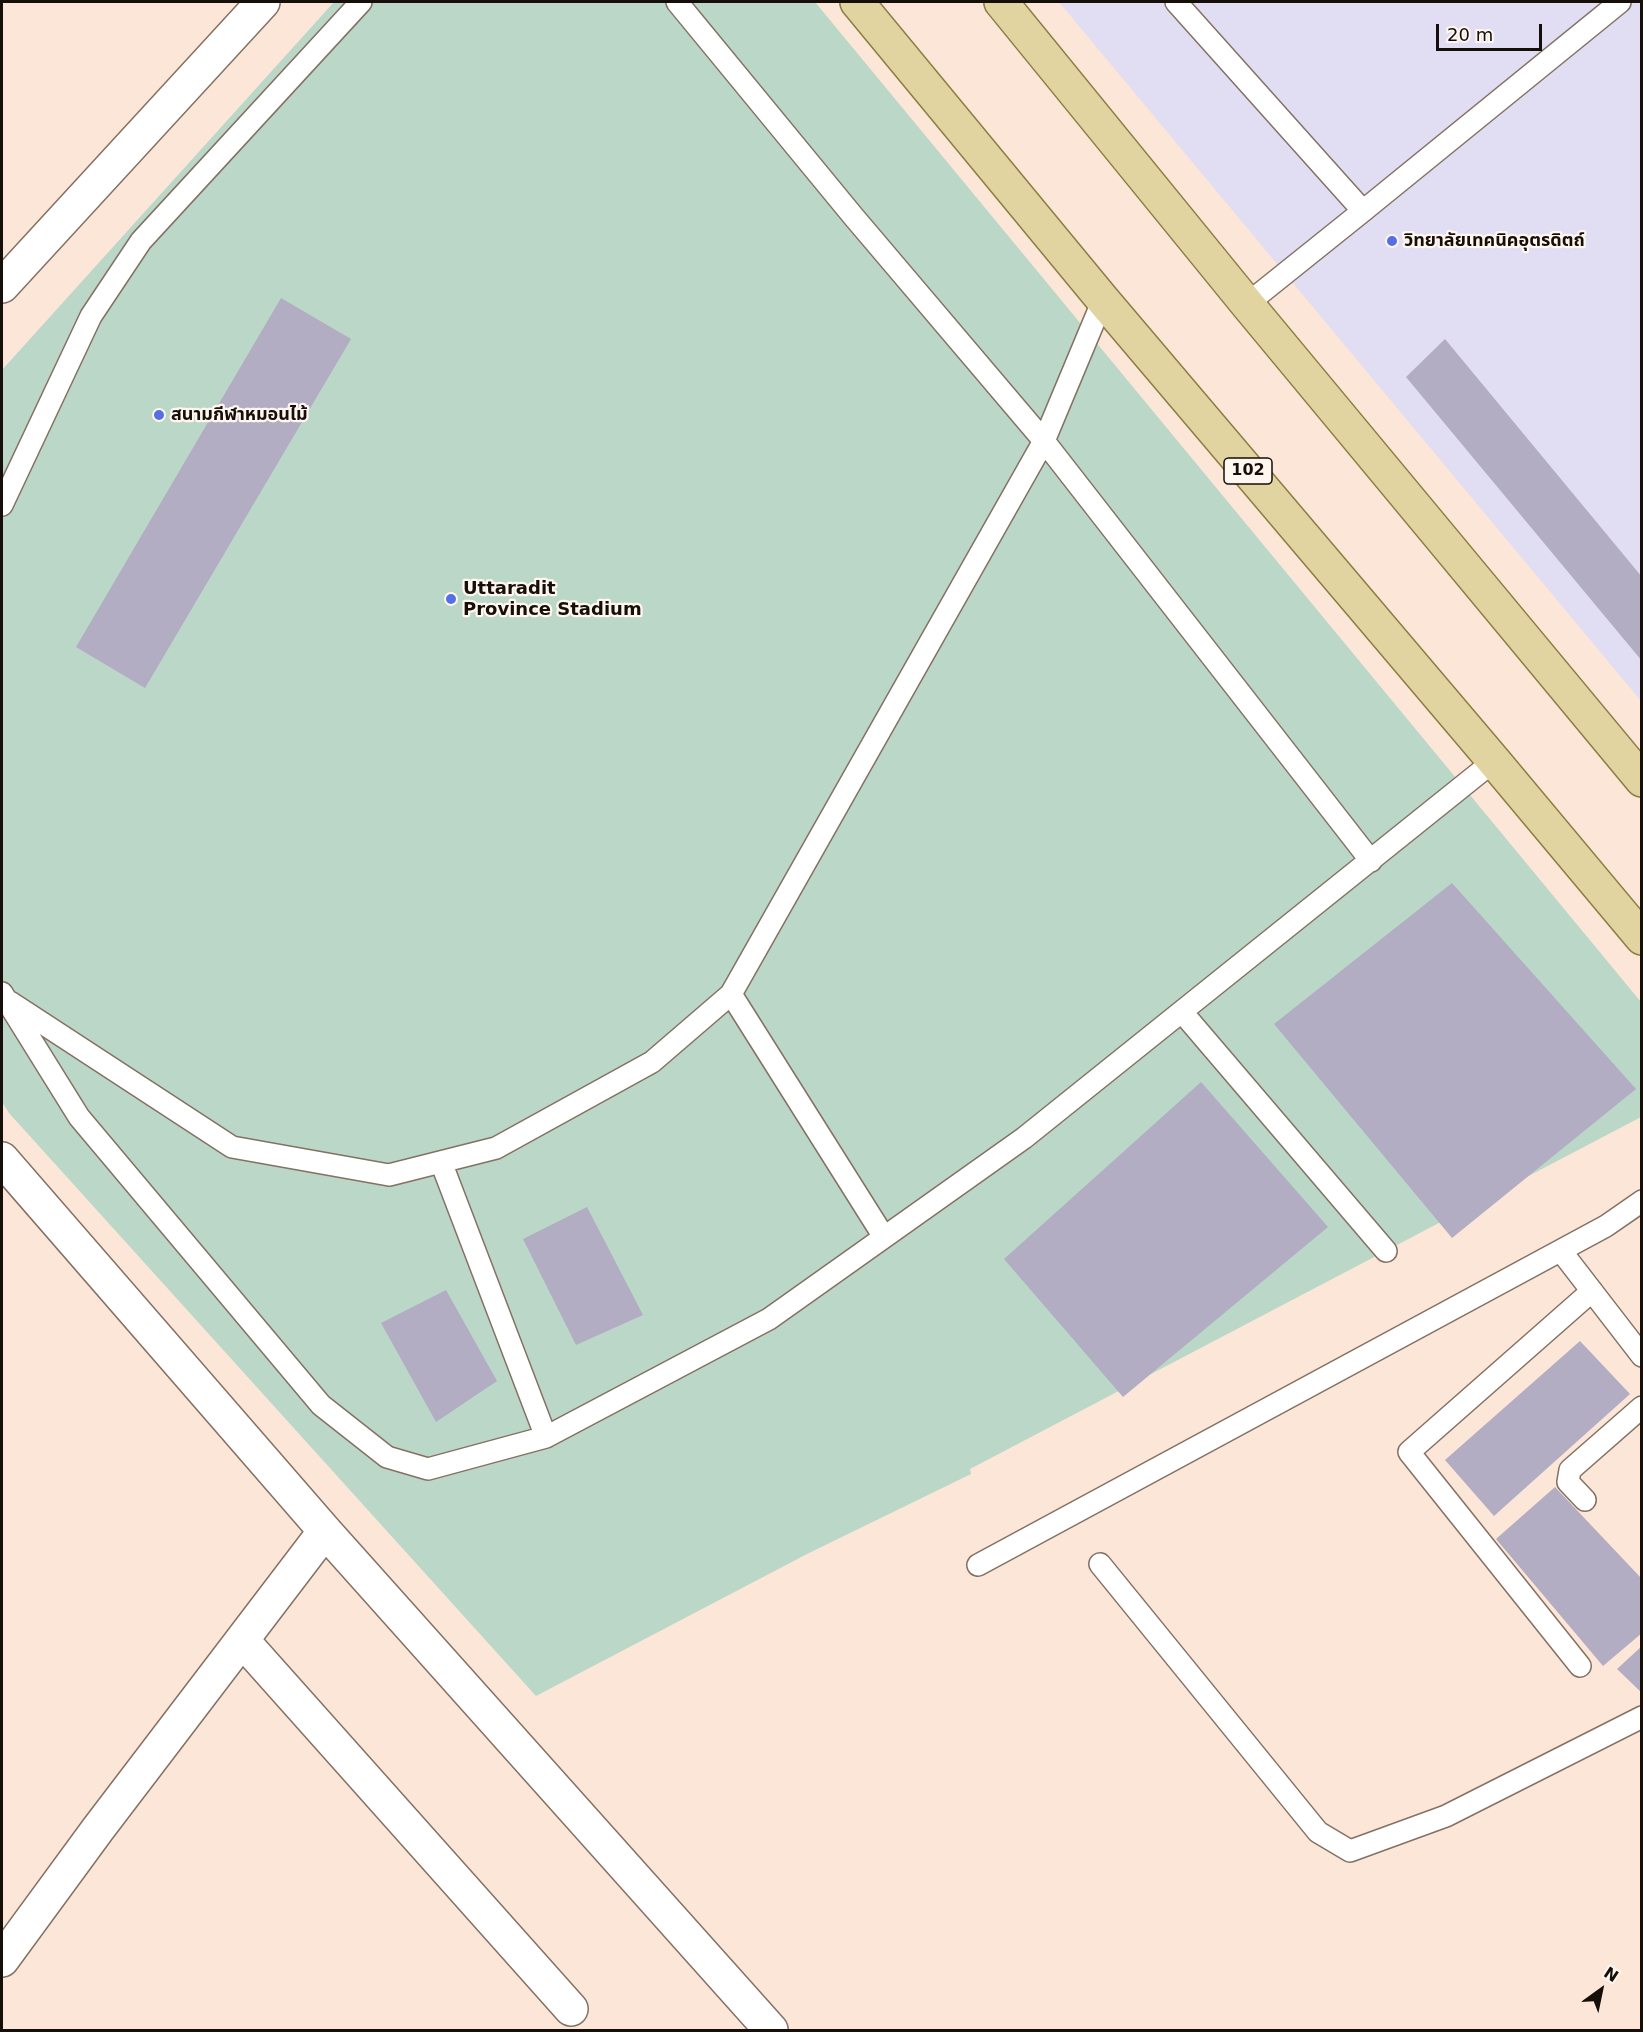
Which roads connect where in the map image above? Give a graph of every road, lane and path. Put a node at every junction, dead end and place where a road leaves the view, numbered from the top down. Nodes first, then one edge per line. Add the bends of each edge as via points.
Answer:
1 (262, 2) edge
2 (361, 2) edge
3 (677, 2) edge
4 (857, 2) edge
5 (1001, 2) edge
6 (1176, 2) edge
7 (1620, 2) edge
8 (1363, 211) junction
9 (2, 286) edge
10 (1103, 300) junction
11 (1246, 304) junction
12 (1044, 441) junction
13 (2, 505) edge
14 (1494, 761) junction
15 (1641, 780) edge
16 (1371, 861) junction
17 (1641, 938) edge
18 (731, 994) junction
19 (3, 996) edge
20 (1182, 1012) junction
21 (2, 1159) edge
22 (441, 1162) junction
23 (1641, 1201) edge
24 (884, 1237) junction
25 (1386, 1251) dead end
26 (1561, 1251) junction
27 (1592, 1291) junction
28 (1641, 1356) edge
29 (1641, 1407) edge
30 (546, 1437) junction
31 (1585, 1500) dead end
32 (325, 1531) junction
33 (1100, 1564) dead end
34 (978, 1565) dead end
35 (242, 1640) junction
36 (1580, 1666) dead end
37 (1641, 1718) edge
38 (2, 1960) edge
39 (571, 2009) dead end
40 (771, 2031) edge

1 - 9 street
2 - 13 lane via 141,241 91,316
3 - 12 lane
4 - 10 main road, 102
5 - 11 main road
6 - 8 lane
7 - 8 lane
8 - 11 lane
10 - 12 lane
10 - 14 main road, 102
11 - 15 main road
12 - 16 lane
12 - 18 lane
14 - 16 lane
14 - 17 main road, 102
16 - 20 lane
18 - 22 lane via 652,1062 496,1148
18 - 24 lane
19 - 22 lane via 232,1147 389,1175
19 - 30 lane via 79,1117 321,1405 387,1457 428,1469
20 - 24 lane via 1024,1138
20 - 25 lane
21 - 32 street
22 - 30 lane
23 - 26 lane
24 - 30 lane via 770,1319
26 - 27 lane
26 - 34 lane
27 - 28 lane
27 - 36 lane via 1409,1452
29 - 31 lane via 1570,1470 1568,1482
32 - 35 street
32 - 40 street
33 - 37 lane via 1318,1832 1350,1851 1446,1816
35 - 38 street
35 - 39 street

